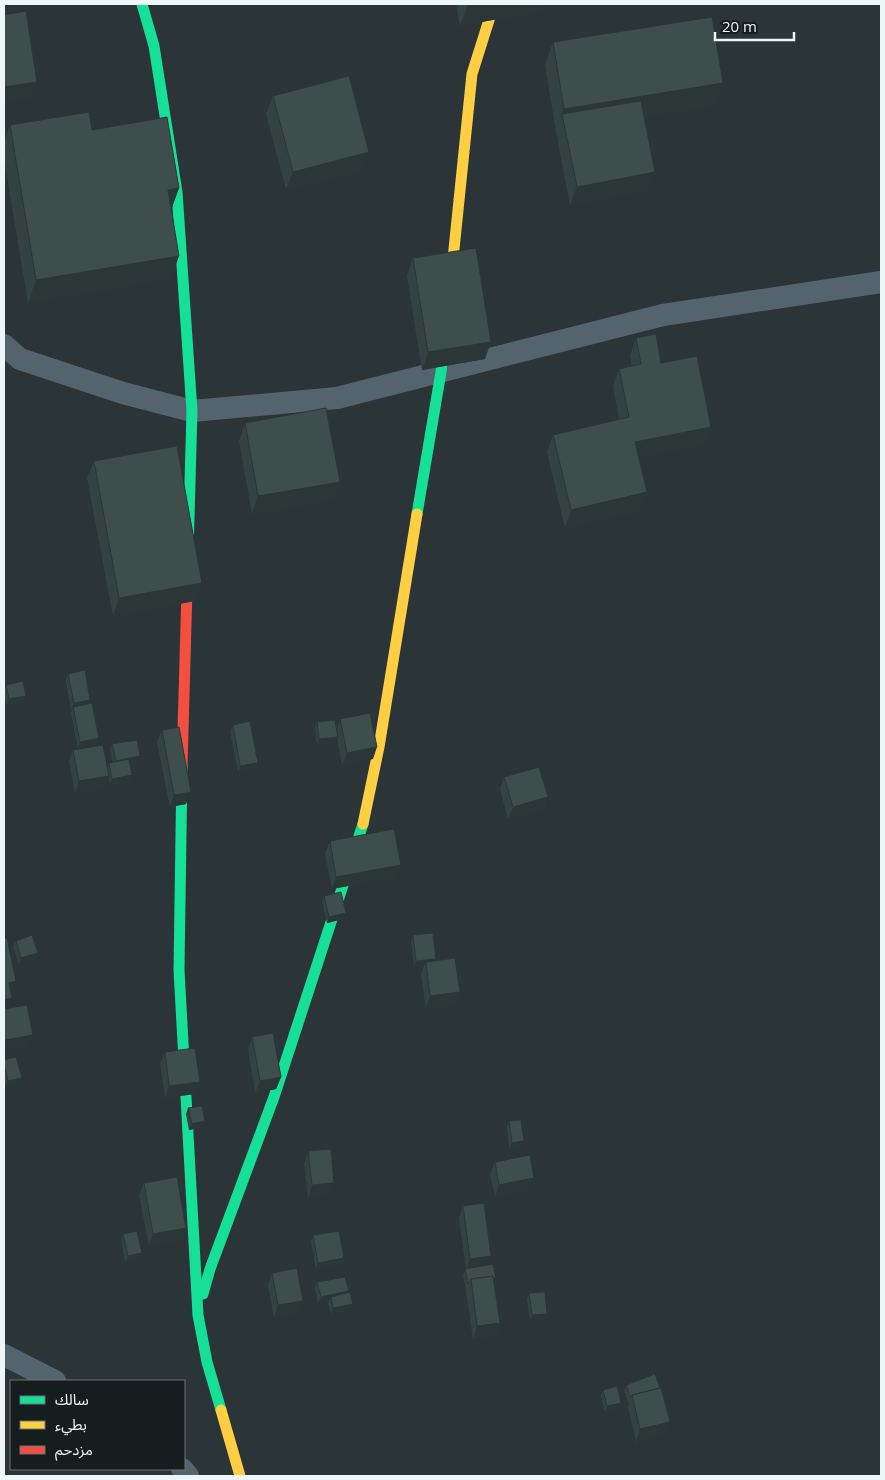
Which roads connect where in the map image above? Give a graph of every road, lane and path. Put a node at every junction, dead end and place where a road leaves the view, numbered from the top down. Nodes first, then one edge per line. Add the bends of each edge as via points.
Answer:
1 (142, 4) edge
2 (494, 4) edge
3 (881, 282) edge
4 (449, 295) edge
5 (447, 315) edge
6 (4, 345) edge
7 (441, 372) junction
8 (192, 411) junction
9 (198, 1315) junction
10 (4, 1355) edge
11 (53, 1380) edge
12 (240, 1476) edge

1 - 8 street via 154,46 177,192
2 - 4 street via 472,74
3 - 7 street via 663,315
5 - 7 street
6 - 8 street via 20,359 123,393
7 - 8 street via 337,398
7 - 9 street via 366,814 274,1097 210,1269
8 - 9 street via 179,970
9 - 12 street via 207,1362
10 - 11 street

